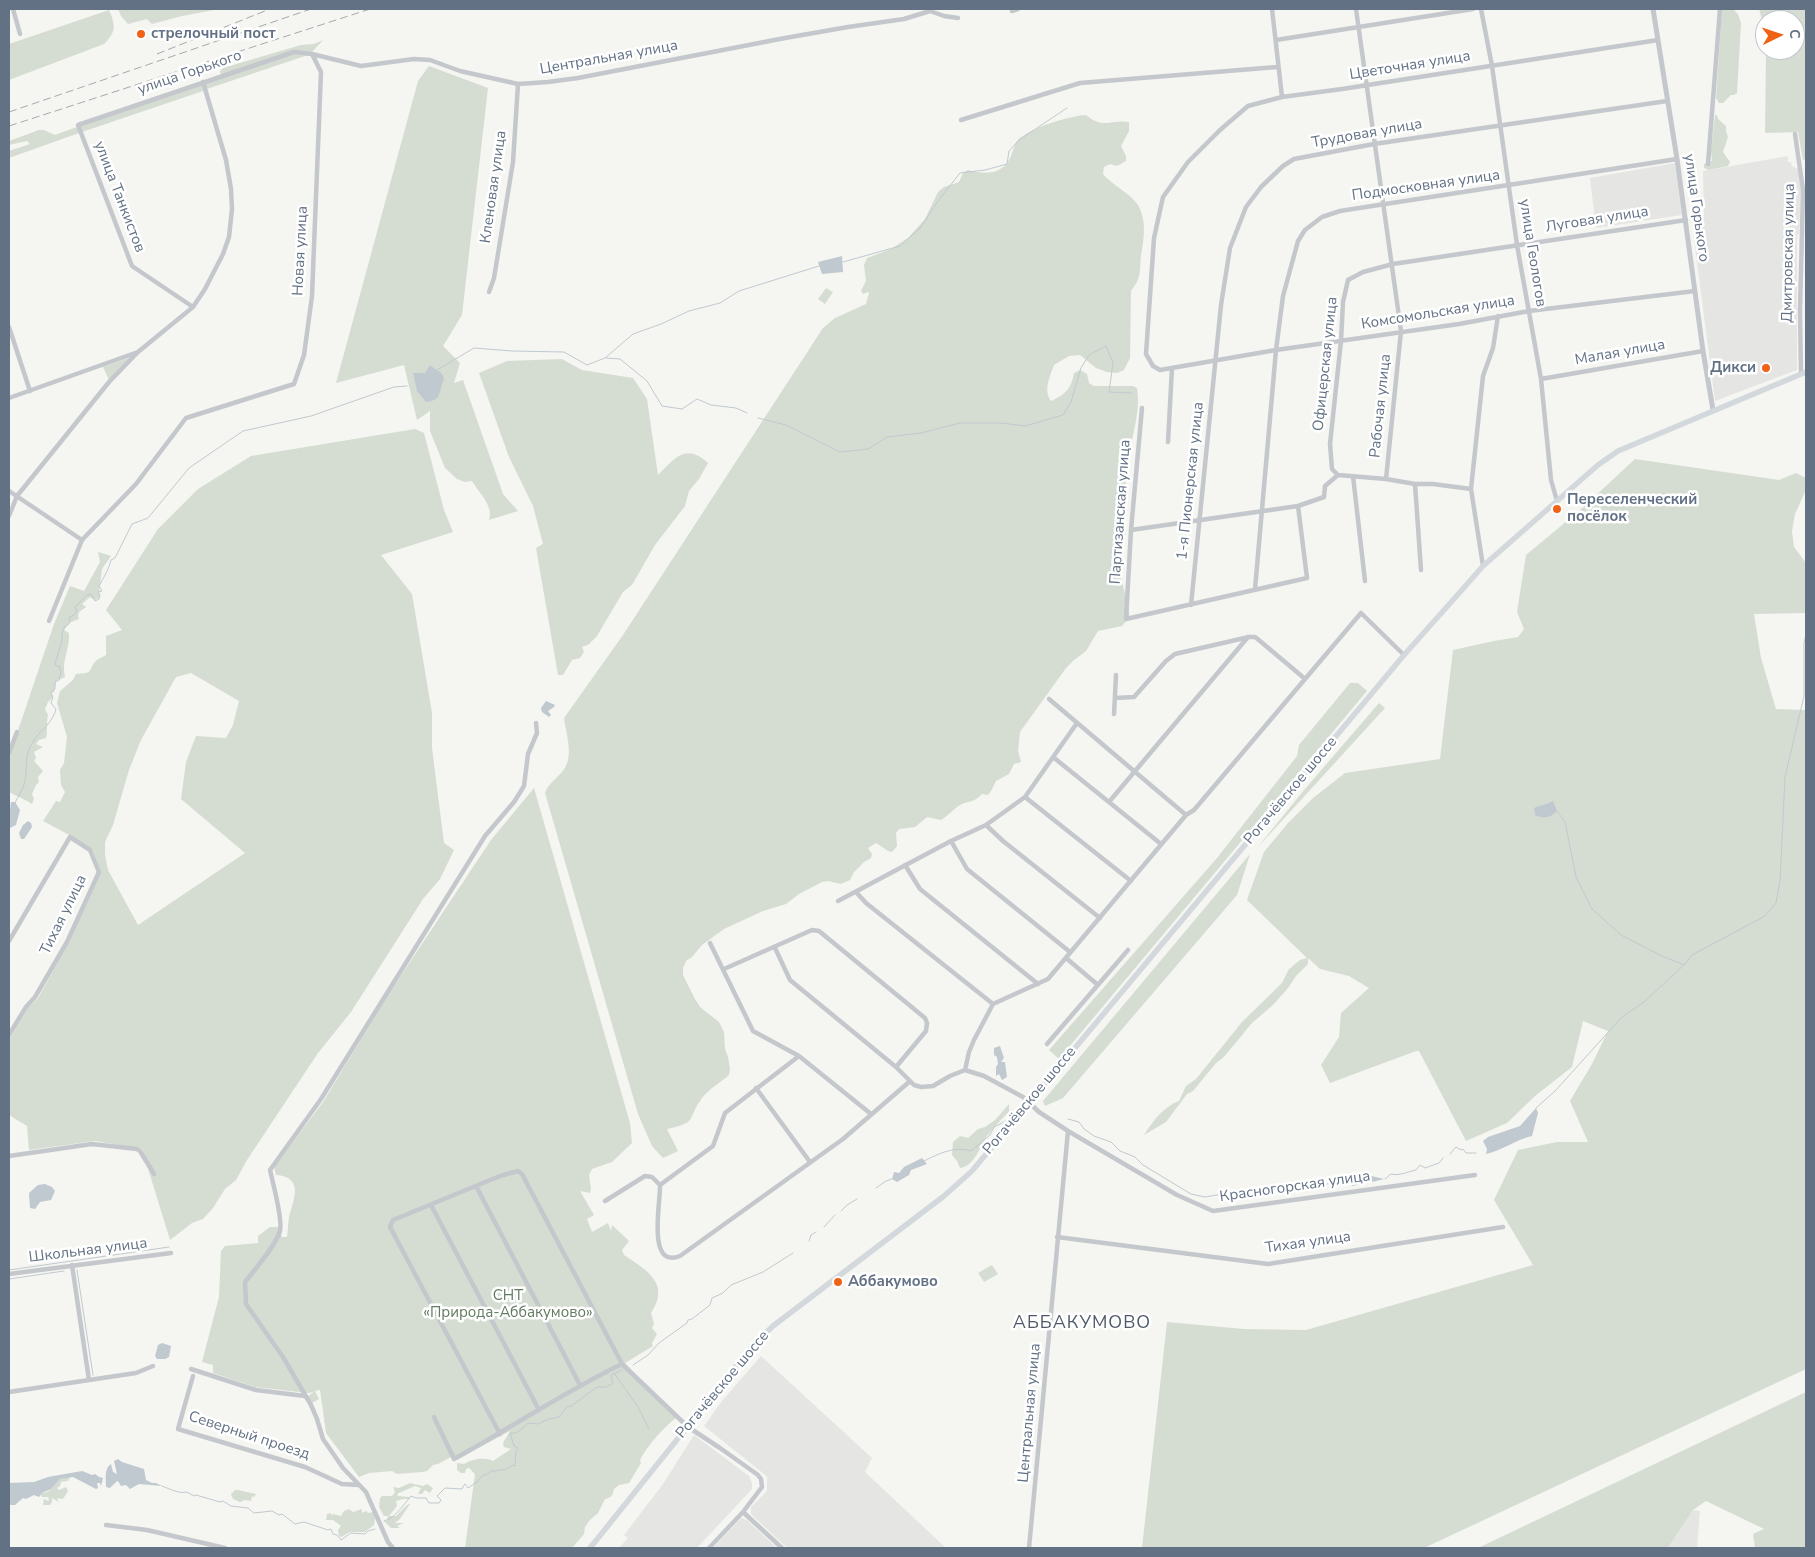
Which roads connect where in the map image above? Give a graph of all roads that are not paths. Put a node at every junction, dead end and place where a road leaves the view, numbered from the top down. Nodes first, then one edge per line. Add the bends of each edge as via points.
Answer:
1 (13, 9) edge
2 (1018, 9) edge
3 (1272, 9) edge
4 (1356, 9) edge
5 (1472, 9) edge
6 (1481, 9) edge
7 (1652, 9) edge
8 (1720, 9) edge
9 (1012, 11) dead end
10 (958, 18) dead end
11 (1358, 26) junction
12 (20, 34) dead end
13 (1276, 40) junction
14 (1658, 40) junction
15 (312, 54) junction
16 (1492, 66) junction
17 (1277, 67) junction
18 (202, 82) junction
19 (518, 84) junction
20 (1366, 84) junction
21 (1282, 97) junction
22 (1668, 101) junction
23 (961, 120) dead end
24 (78, 125) joint
25 (1500, 126) junction
26 (1795, 134) dead end
27 (1374, 144) junction
28 (1678, 159) junction
29 (1708, 164) dead end
30 (1508, 186) junction
31 (1384, 204) junction
32 (1686, 220) junction
33 (1518, 245) junction
34 (1804, 245) edge
35 (1393, 264) junction
36 (1695, 291) junction
37 (489, 292) dead end
38 (193, 307) junction
39 (1806, 309) edge
40 (1529, 311) junction
41 (1800, 311) junction
42 (1498, 316) junction
43 (9, 327) edge
44 (1401, 331) junction
45 (1341, 341) junction
46 (1276, 350) junction
47 (1703, 351) junction
48 (138, 352) junction
49 (1216, 360) junction
50 (1172, 368) junction
51 (1803, 373) edge
52 (1540, 380) junction
53 (30, 391) junction
54 (9, 398) edge
55 (1142, 408) dead end
56 (1713, 410) junction
57 (1168, 442) dead end
58 (1338, 475) junction
59 (1353, 476) junction
60 (1386, 479) junction
61 (1414, 484) junction
62 (1471, 489) junction
63 (9, 491) edge
64 (17, 496) junction
65 (1556, 500) junction
66 (1298, 506) junction
67 (1262, 510) junction
68 (9, 516) edge
69 (1199, 520) junction
70 (1131, 530) junction
71 (82, 540) junction
72 (1483, 566) junction
73 (1421, 570) dead end
74 (1365, 581) dead end
75 (1256, 589) junction
76 (1191, 605) junction
77 (49, 621) dead end
78 (1249, 636) junction
79 (1404, 655) junction
80 (1116, 675) dead end
81 (1304, 678) junction
82 (1115, 698) junction
83 (1049, 699) dead end
84 (1114, 714) dead end
85 (1077, 722) junction
86 (536, 723) dead end
87 (16, 732) dead end
88 (9, 752) edge
89 (1053, 757) junction
90 (1136, 772) junction
91 (1025, 797) junction
92 (1109, 802) junction
93 (1186, 815) junction
94 (986, 826) junction
95 (951, 841) junction
96 (1161, 844) junction
97 (905, 866) junction
98 (1131, 881) junction
99 (856, 892) junction
100 (838, 900) dead end
101 (1100, 918) junction
102 (9, 941) edge
103 (710, 943) dead end
104 (774, 948) junction
105 (1128, 950) dead end
106 (1070, 952) junction
107 (1066, 958) junction
108 (724, 970) junction
109 (1038, 984) junction
110 (1098, 985) junction
111 (993, 1004) junction
112 (9, 1035) edge
113 (1047, 1044) dead end
114 (799, 1056) junction
115 (896, 1067) junction
116 (965, 1070) junction
117 (909, 1082) junction
118 (756, 1088) junction
119 (1029, 1102) junction
120 (871, 1114) junction
121 (1068, 1131) junction
122 (9, 1156) edge
123 (810, 1162) junction
124 (154, 1174) dead end
125 (1475, 1175) dead end
126 (660, 1185) junction
127 (476, 1186) junction
128 (605, 1201) dead end
129 (431, 1205) junction
130 (1503, 1227) dead end
131 (1057, 1237) junction
132 (171, 1254) dead end
133 (72, 1265) junction
134 (9, 1274) edge
135 (622, 1364) junction
136 (153, 1366) dead end
137 (191, 1369) dead end
138 (193, 1376) dead end
139 (89, 1380) junction
140 (580, 1385) junction
141 (9, 1392) edge
142 (305, 1396) junction
143 (539, 1410) junction
144 (434, 1417) dead end
145 (688, 1426) junction
146 (500, 1434) junction
147 (359, 1485) junction
148 (743, 1512) junction
149 (106, 1525) dead end
150 (225, 1548) edge
151 (393, 1548) edge
152 (590, 1548) edge
153 (709, 1548) edge
154 (782, 1548) edge
155 (1029, 1548) edge

1 - 12 street
2 - 9 street
3 - 13 street
4 - 11 street, Рабочая улица
5 - 11 street
6 - 16 street, улица Геологов
7 - 14 street, улица Горького
8 - 29 street
10 - 19 street, Центральная улица via 930,11 912,18 785,38 559,81
11 - 13 street
11 - 20 street, Рабочая улица
13 - 17 street
14 - 16 street, Цветочная улица
14 - 22 street, улица Горького
15 - 18 street, улица Горького via 294,52
15 - 19 street, Центральная улица via 360,66 430,60 460,71
15 - 71 street, Новая улица via 321,72 312,296 304,356 294,384 186,418 136,484
16 - 20 street, Цветочная улица
16 - 25 street, улица Геологов
17 - 21 street
17 - 23 street via 1080,83
18 - 24 street, улица Горького
18 - 38 street via 226,160 232,209 229,238 223,254
19 - 37 street, Кленовая улица via 513,162
20 - 21 street, Цветочная улица
20 - 27 street, Рабочая улица
21 - 50 street, Цветочная улица via 1248,106 1188,162 1163,197 1154,238 1146,354 1156,369
22 - 25 street, Трудовая улица
22 - 28 street, улица Горького
24 - 38 street, улица Танкистов via 132,266
25 - 27 street, Трудовая улица
25 - 30 street, улица Геологов
26 - 34 street, Дмитровская улица via 1803,190
27 - 31 street, Рабочая улица
27 - 49 street, Трудовая улица via 1294,159 1261,187 1246,207 1230,248
28 - 30 street, Подмосковная улица
28 - 32 street, улица Горького
30 - 31 street, Подмосковная улица
30 - 33 street, улица Геологов
31 - 35 street, Рабочая улица
31 - 46 street, Подмосковная улица via 1340,211 1322,217 1306,230 1298,241 1283,296
32 - 33 street, Луговая улица
32 - 36 street, улица Горького
33 - 35 street, Луговая улица
33 - 40 street, улица Геологов
34 - 41 street, Дмитровская улица
35 - 44 street, Рабочая улица
35 - 45 street, Офицерская улица via 1363,272 1348,280
36 - 40 street, Комсомольская улица
36 - 47 street, улица Горького
38 - 48 street
39 - 41 street
40 - 42 street, Комсомольская улица
40 - 52 street, улица Геологов
41 - 51 street, Дмитровская улица
42 - 44 street, Комсомольская улица
42 - 62 street via 1484,376
43 - 53 street
44 - 45 street, Комсомольская улица
44 - 60 street, Рабочая улица
45 - 46 street, Комсомольская улица
45 - 58 street, Офицерская улица via 1330,444 1332,469
46 - 49 street, Комсомольская улица
46 - 67 street
47 - 52 street, Малая улица
47 - 56 street, улица Горького
48 - 53 street
48 - 64 street via 108,382
49 - 50 street
49 - 69 street, 1-я Пионерская улица
50 - 57 street
51 - 56 main road, Рогачёвское шоссе
52 - 65 street, улица Геологов
53 - 54 street
55 - 70 street, Партизанская улица
56 - 65 main road, Рогачёвское шоссе via 1618,452
58 - 59 street
58 - 66 street via 1325,486 1324,497
59 - 60 street
59 - 74 street
60 - 61 street
61 - 62 street
61 - 73 street
62 - 72 street
63 - 64 street
64 - 68 street
64 - 71 street
65 - 72 main road, Рогачёвское шоссе
66 - 67 street
66 - 75 street via 1307,578
67 - 69 street
67 - 75 street
69 - 70 street
69 - 76 street, 1-я Пионерская улица
70 - 76 street, Партизанская улица via 1126,619
71 - 77 street
72 - 79 main road, Рогачёвское шоссе
75 - 76 street
78 - 81 street via 1255,637
78 - 82 street via 1175,654 1134,698
78 - 90 street
79 - 81 street via 1360,613
79 - 119 main road, Рогачёвское шоссе
80 - 82 street
81 - 93 street via 1194,810
82 - 84 street
83 - 85 street
85 - 89 street
85 - 90 street
86 - 142 street via 537,733 528,754 524,786 485,836 321,1099 270,1170 281,1219 280,1231 267,1254 244,1282 246,1304 283,1357
87 - 88 street
89 - 91 street
89 - 92 street
90 - 92 street
90 - 93 street
91 - 94 street
91 - 98 street
92 - 96 street
93 - 96 street
94 - 95 street
94 - 101 street
95 - 97 street
95 - 106 street via 967,869
96 - 98 street
97 - 99 street
97 - 109 street via 920,889
98 - 101 street
99 - 100 street
99 - 111 street
101 - 106 street
102 - 112 street, Тихая улица via 70,837 90,850 99,872 67,942
103 - 108 street
104 - 108 street
104 - 115 street via 790,980
104 - 115 street via 812,930 819,931 925,1018 926,1031
105 - 110 street
106 - 107 street
107 - 109 street via 1048,980
107 - 110 street
108 - 114 street via 753,1030
109 - 111 street
110 - 113 street
111 - 116 street via 974,1040
114 - 118 street
114 - 120 street
115 - 117 street
116 - 117 street via 934,1086 921,1087
116 - 119 street, Красногорская улица via 992,1080
117 - 120 street
118 - 123 street
118 - 126 street via 726,1113 712,1146
119 - 121 street, Красногорская улица
119 - 145 main road, Рогачёвское шоссе via 956,1186 773,1326 753,1345
120 - 123 street via 844,1139
121 - 125 street, Красногорская улица via 1178,1195 1213,1211
121 - 131 street, Центральная улица
122 - 124 street via 92,1144 137,1149
123 - 126 street via 676,1257 666,1257 659,1245 657,1214
126 - 128 street via 652,1177 645,1176
127 - 129 street
127 - 135 street via 511,1173 522,1174
127 - 140 street
129 - 143 street
129 - 146 street via 393,1220 390,1227
130 - 131 street, Тихая улица via 1268,1264
131 - 155 street, Центральная улица
132 - 133 street, Школьная улица
133 - 134 street, Школьная улица
133 - 139 street
135 - 140 street
135 - 145 street
136 - 139 street via 142,1372
137 - 142 street via 256,1390
138 - 147 street, Северный проезд via 178,1429 306,1467 342,1484
139 - 141 street
140 - 143 street
142 - 147 street via 332,1454
143 - 146 street
144 - 146 street via 454,1459
145 - 148 street via 761,1479 760,1492
145 - 152 main road, Рогачёвское шоссе
147 - 151 street
148 - 153 street
148 - 154 street
149 - 150 street via 147,1530

